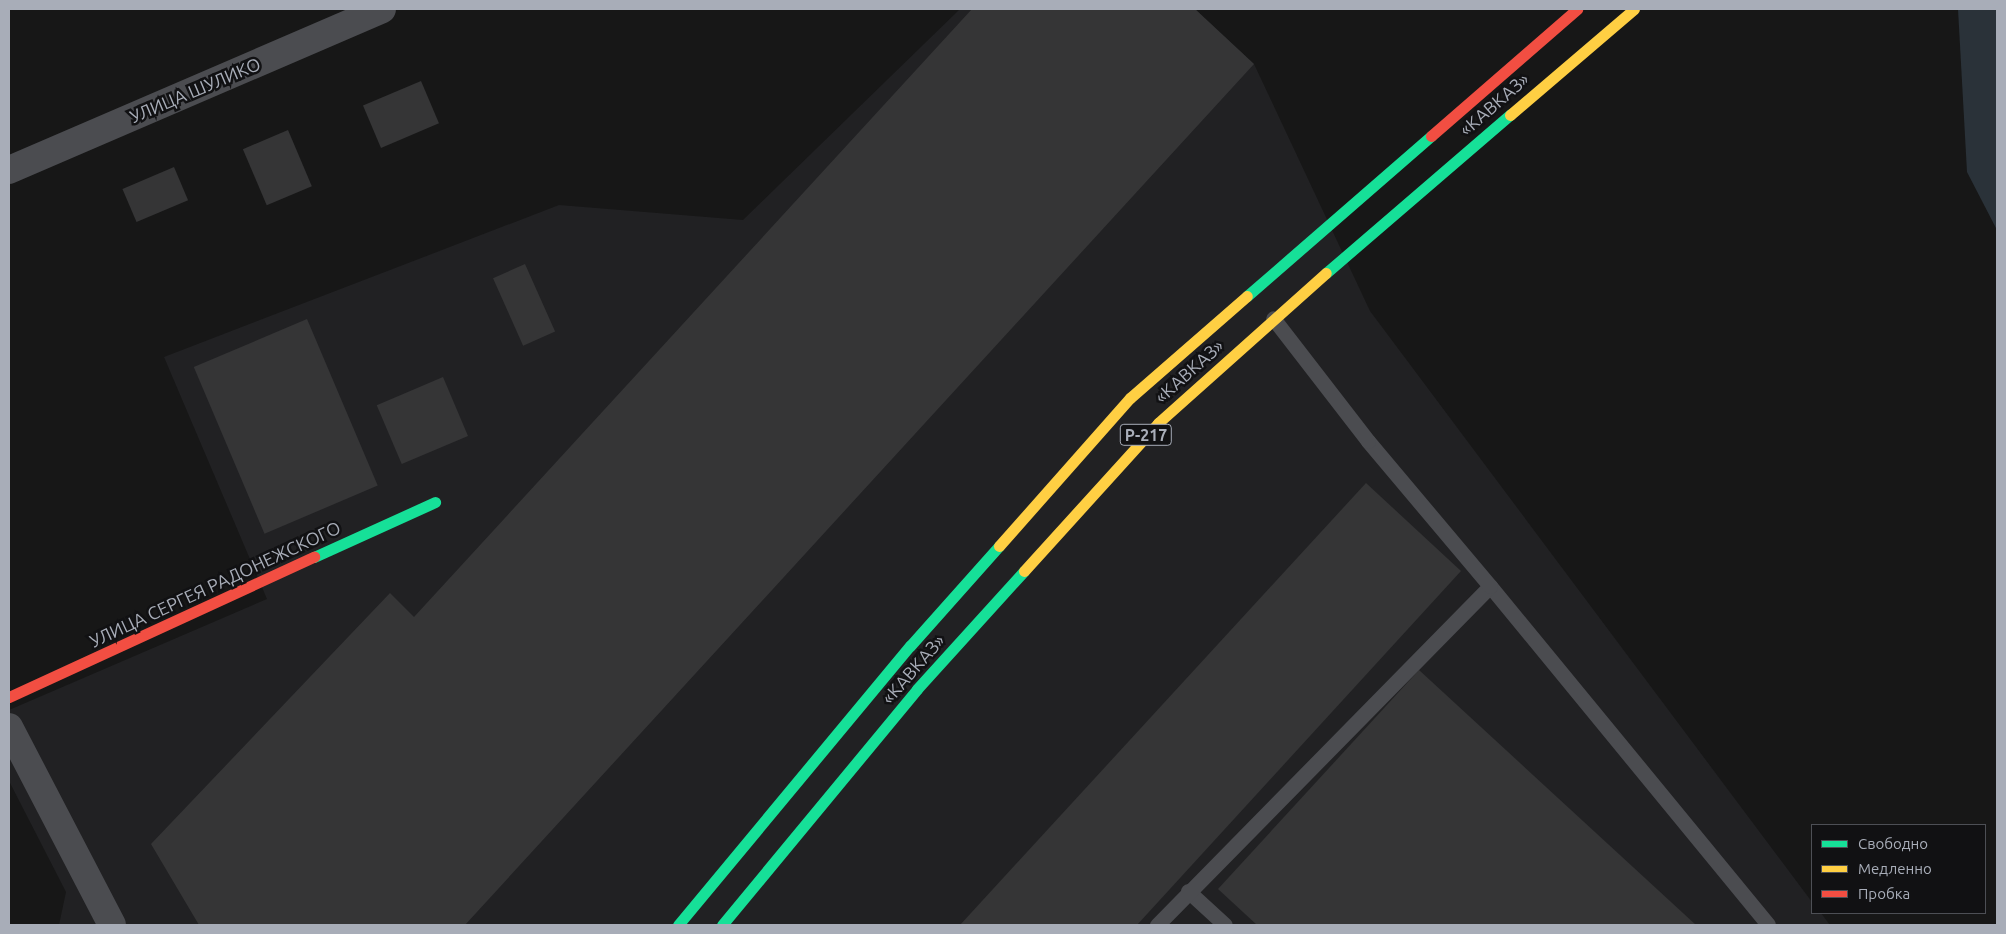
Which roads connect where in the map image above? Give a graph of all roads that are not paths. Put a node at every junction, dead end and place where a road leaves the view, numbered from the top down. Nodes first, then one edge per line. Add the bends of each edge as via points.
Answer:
1 (382, 9) edge
2 (1577, 9) edge
3 (1634, 9) edge
4 (9, 170) edge
5 (1273, 318) junction
6 (435, 502) dead end
7 (1490, 586) junction
8 (9, 697) edge
9 (9, 727) edge
10 (1188, 891) junction
11 (112, 925) edge
12 (678, 925) edge
13 (722, 925) edge
14 (1157, 925) edge
15 (1225, 925) edge
16 (1768, 925) edge

1 - 4 street, УЛИЦА ШУЛИКО
2 - 12 main road, «КАВКАЗ» / Р-217 via 1130,398 910,646
3 - 5 main road, «КАВКАЗ» / Р-217
5 - 7 lane via 1368,441
5 - 13 main road, «КАВКАЗ» / Р-217 via 1151,430 917,689
6 - 8 main road, УЛИЦА СЕРГЕЯ РАДОНЕЖСКОГО
7 - 10 lane
7 - 16 lane
9 - 11 street
10 - 14 lane
10 - 15 lane

